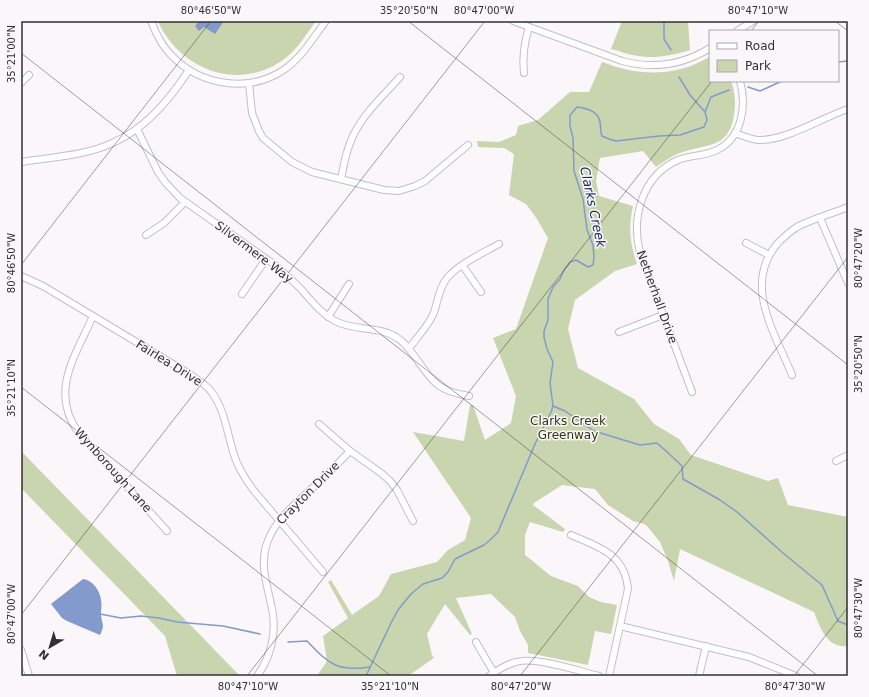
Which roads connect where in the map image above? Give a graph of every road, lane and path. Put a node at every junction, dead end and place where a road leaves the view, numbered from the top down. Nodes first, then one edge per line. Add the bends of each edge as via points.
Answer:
1 (151, 21) edge
2 (326, 21) edge
3 (513, 21) edge
4 (753, 21) edge
5 (529, 27) junction
6 (739, 30) edge
7 (709, 49) edge
8 (190, 70) junction
9 (524, 73) dead end
10 (29, 75) dead end
11 (400, 77) dead end
12 (740, 82) edge
13 (21, 83) edge
14 (249, 83) junction
15 (848, 109) edge
16 (137, 129) junction
17 (735, 134) junction
18 (468, 145) dead end
19 (21, 162) edge
20 (340, 179) junction
21 (185, 202) junction
22 (848, 207) edge
23 (820, 218) junction
24 (146, 235) dead end
25 (746, 243) dead end
26 (499, 244) dead end
27 (769, 255) junction
28 (266, 259) junction
29 (463, 266) junction
30 (21, 276) edge
31 (848, 283) edge
32 (349, 284) dead end
33 (481, 292) dead end
34 (242, 294) dead end
35 (663, 315) junction
36 (93, 316) junction
37 (328, 317) junction
38 (619, 332) dead end
39 (408, 348) junction
40 (792, 375) dead end
41 (692, 392) dead end
42 (469, 396) dead end
43 (319, 424) dead end
44 (350, 451) junction
45 (848, 455) edge
46 (836, 461) dead end
47 (279, 520) junction
48 (413, 521) dead end
49 (167, 531) dead end
50 (571, 535) dead end
51 (323, 572) dead end
52 (620, 626) junction
53 (476, 642) dead end
54 (706, 646) junction
55 (21, 650) edge
56 (24, 667) edge
57 (491, 674) edge
58 (788, 675) edge
59 (30, 676) edge
60 (257, 676) edge
61 (599, 676) edge
62 (609, 676) edge
63 (699, 676) edge
64 (796, 676) edge

1 - 8 street via 164,47
2 - 14 street via 291,65 271,77
3 - 5 street
4 - 6 street
5 - 7 street via 634,64 652,66 680,62
5 - 9 street via 523,52
8 - 14 street via 221,82
8 - 16 street via 169,99
10 - 13 street
11 - 20 street via 355,131
12 - 17 street via 743,106
14 - 20 street via 252,113 263,138 303,168
15 - 17 street via 777,138 758,140
16 - 19 street via 116,141 87,152
16 - 21 street, Silvermere Way via 158,172
17 - 35 street, Netherhall Drive via 718,150 682,159 664,168 649,184 640,203 636,224 637,242
18 - 20 street via 425,181 408,189 384,190
21 - 24 street via 164,223
21 - 28 street, Silvermere Way
22 - 23 street
23 - 27 street via 786,234
23 - 31 street
25 - 27 street
26 - 29 street
27 - 40 street via 762,274 762,299
28 - 34 street
28 - 37 street, Silvermere Way via 288,276
29 - 33 street
29 - 39 street via 444,282 432,317
30 - 36 street, Fairlea Drive
32 - 37 street
35 - 38 street
35 - 41 street, Netherhall Drive
36 - 47 street, Fairlea Drive via 188,373 209,389 222,411 240,468 255,492
36 - 49 street, Wynborough Lane via 68,376 64,395 68,414 78,432
37 - 39 street, Silvermere Way via 351,327 387,332
39 - 42 street, Silvermere Way via 437,385 451,392
43 - 44 street
44 - 47 street, Crayton Drive
44 - 48 street via 390,481
45 - 46 street
47 - 51 street, Fairlea Drive
47 - 60 street, Crayton Drive via 270,534 264,554 264,570 273,611 273,636 267,658
50 - 52 street via 611,554 621,566 628,589
52 - 54 street
52 - 62 street
53 - 57 street
54 - 58 street via 749,657
54 - 63 street
55 - 56 street
56 - 59 street
57 - 61 street via 513,663 532,660
58 - 64 street

